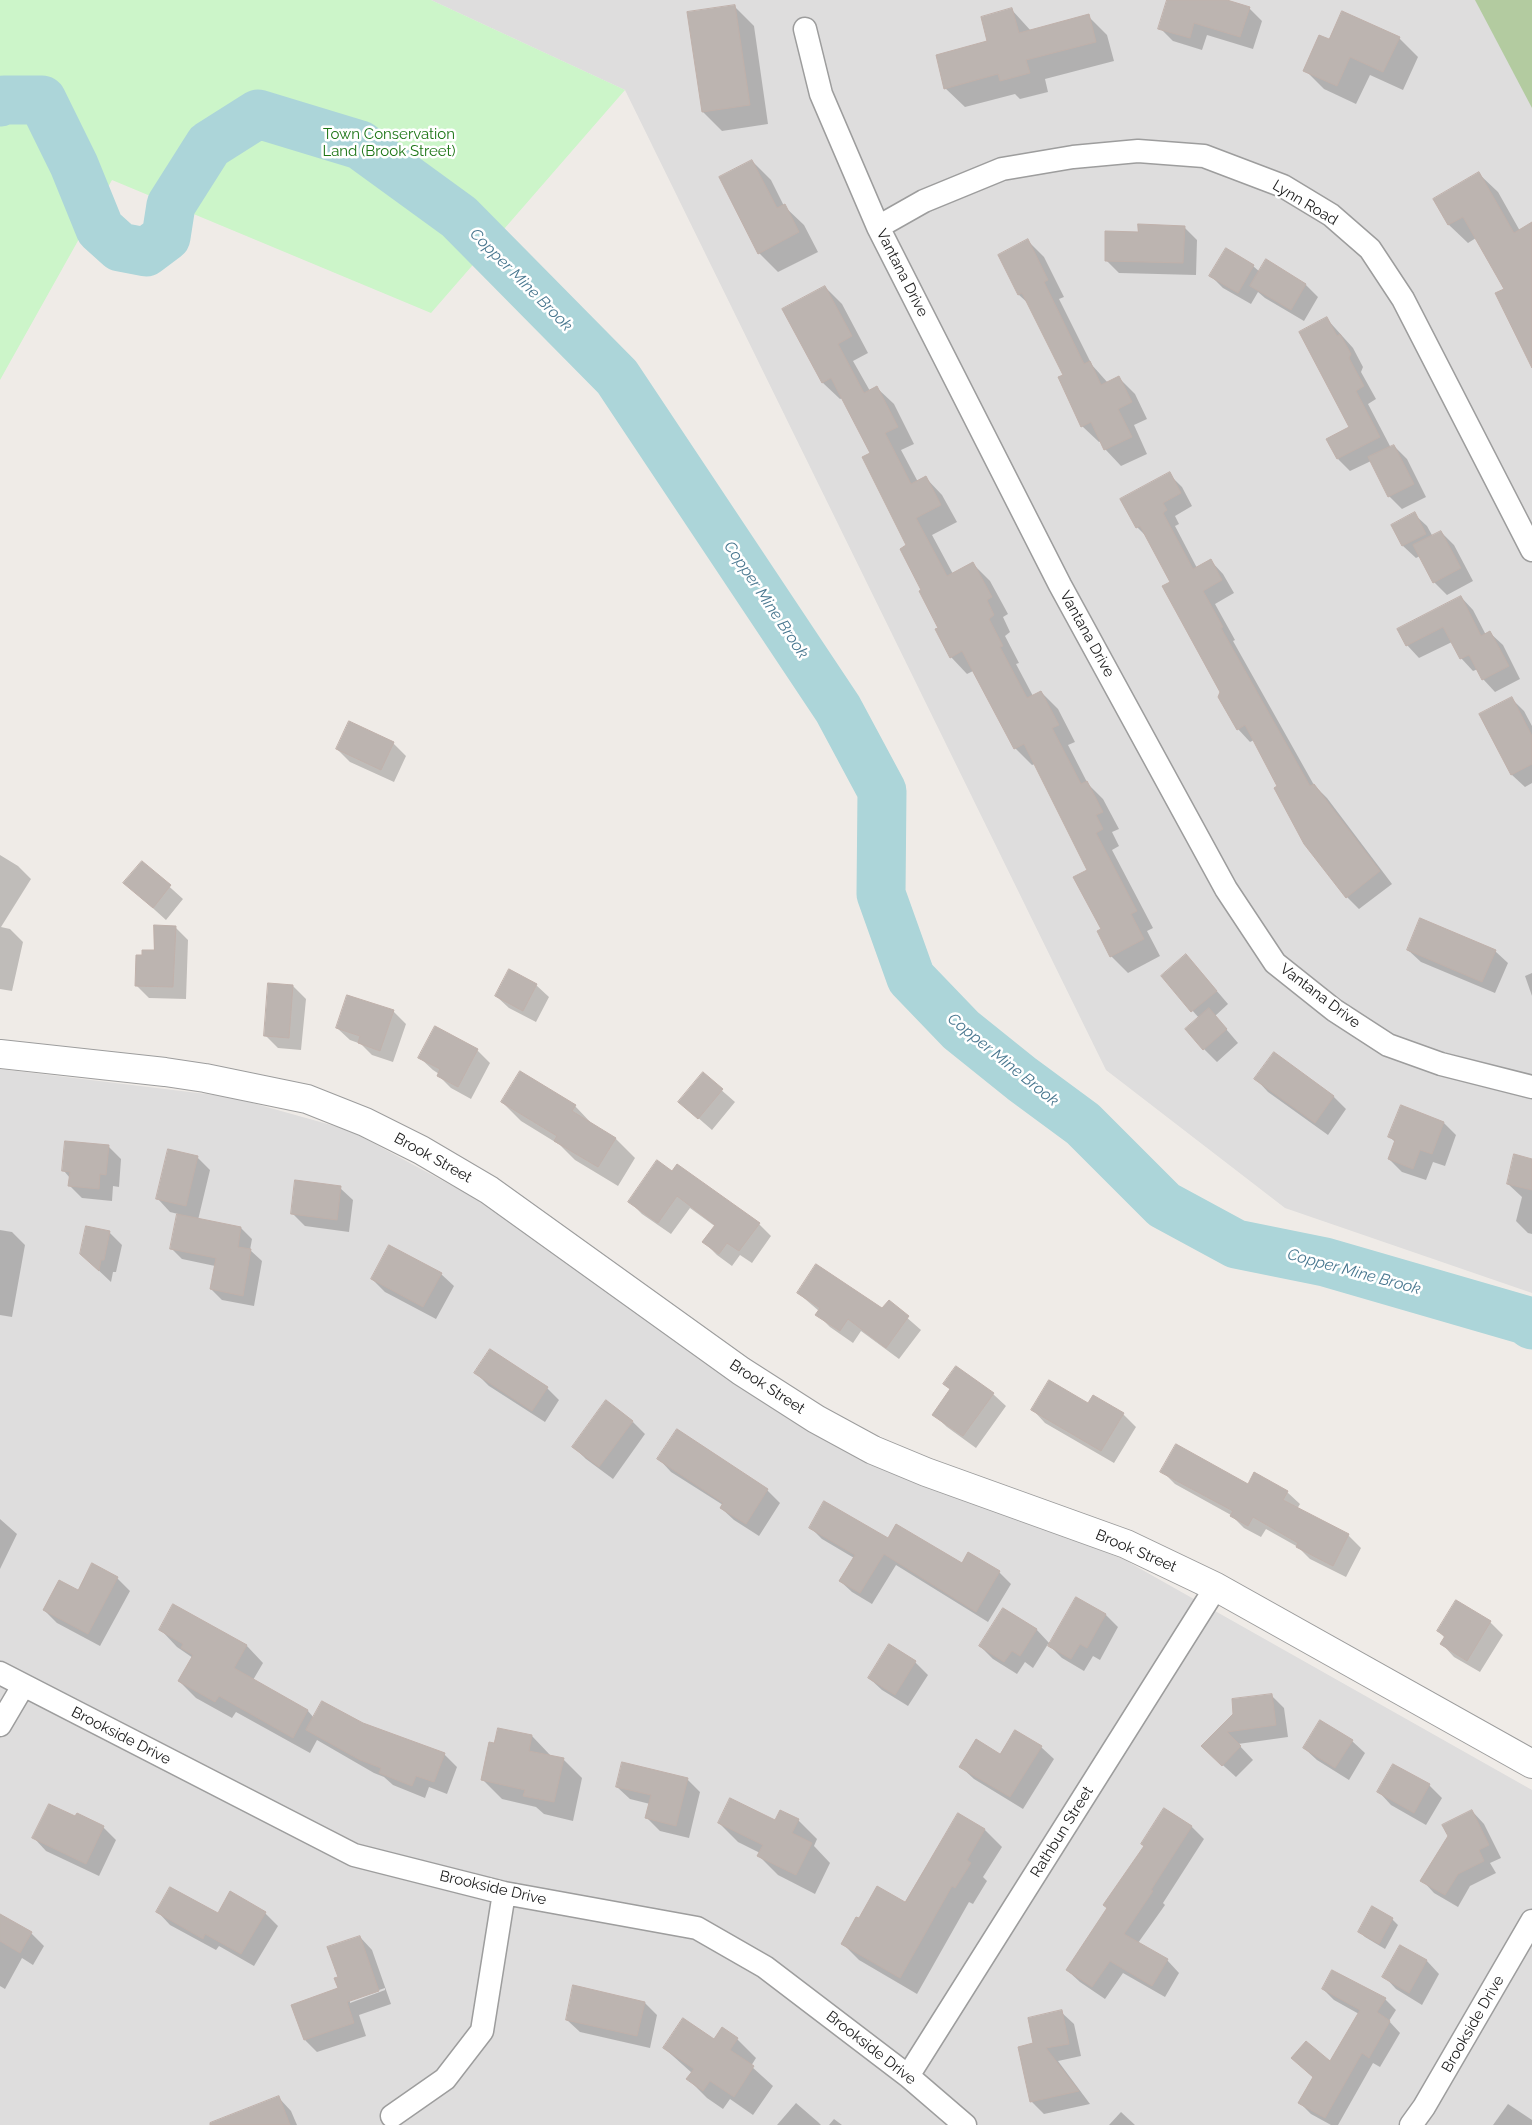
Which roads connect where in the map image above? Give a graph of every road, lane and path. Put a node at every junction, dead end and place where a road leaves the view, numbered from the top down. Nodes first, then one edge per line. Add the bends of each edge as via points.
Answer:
1 (805, 29) dead end
2 (878, 227) junction
3 (1532, 550) edge
4 (0, 1054) edge
5 (1532, 1087) edge
6 (1216, 1587) junction
7 (0, 1673) edge
8 (23, 1686) junction
9 (0, 1725) edge
10 (1532, 1764) edge
11 (504, 1893) junction
12 (1532, 1921) edge
13 (908, 2076) junction
14 (392, 2116) dead end
15 (965, 2125) edge
16 (1411, 2125) edge

1 - 2 street, Vantana Drive via 821,94
2 - 3 street, Lynn Road via 924,201 1002,169 1074,157 1138,151 1204,156 1283,186 1331,215 1370,249 1403,299
2 - 5 street, Vantana Drive via 1060,585 1226,889 1275,963 1334,1010 1388,1045 1441,1064
4 - 6 street, Brook Street via 205,1078 307,1099 365,1122 489,1190 741,1371 816,1419 890,1457 1126,1544
6 - 10 street, Brook Street
6 - 13 street, Rathbun Street
7 - 8 street, Brookside Drive
8 - 9 street
8 - 11 street, Brookside Drive via 354,1855
11 - 13 street, Brookside Drive via 697,1928 765,1967
11 - 14 street via 482,2031 445,2079
12 - 16 street, Brookside Drive via 1424,2108
13 - 15 street, Brookside Drive

